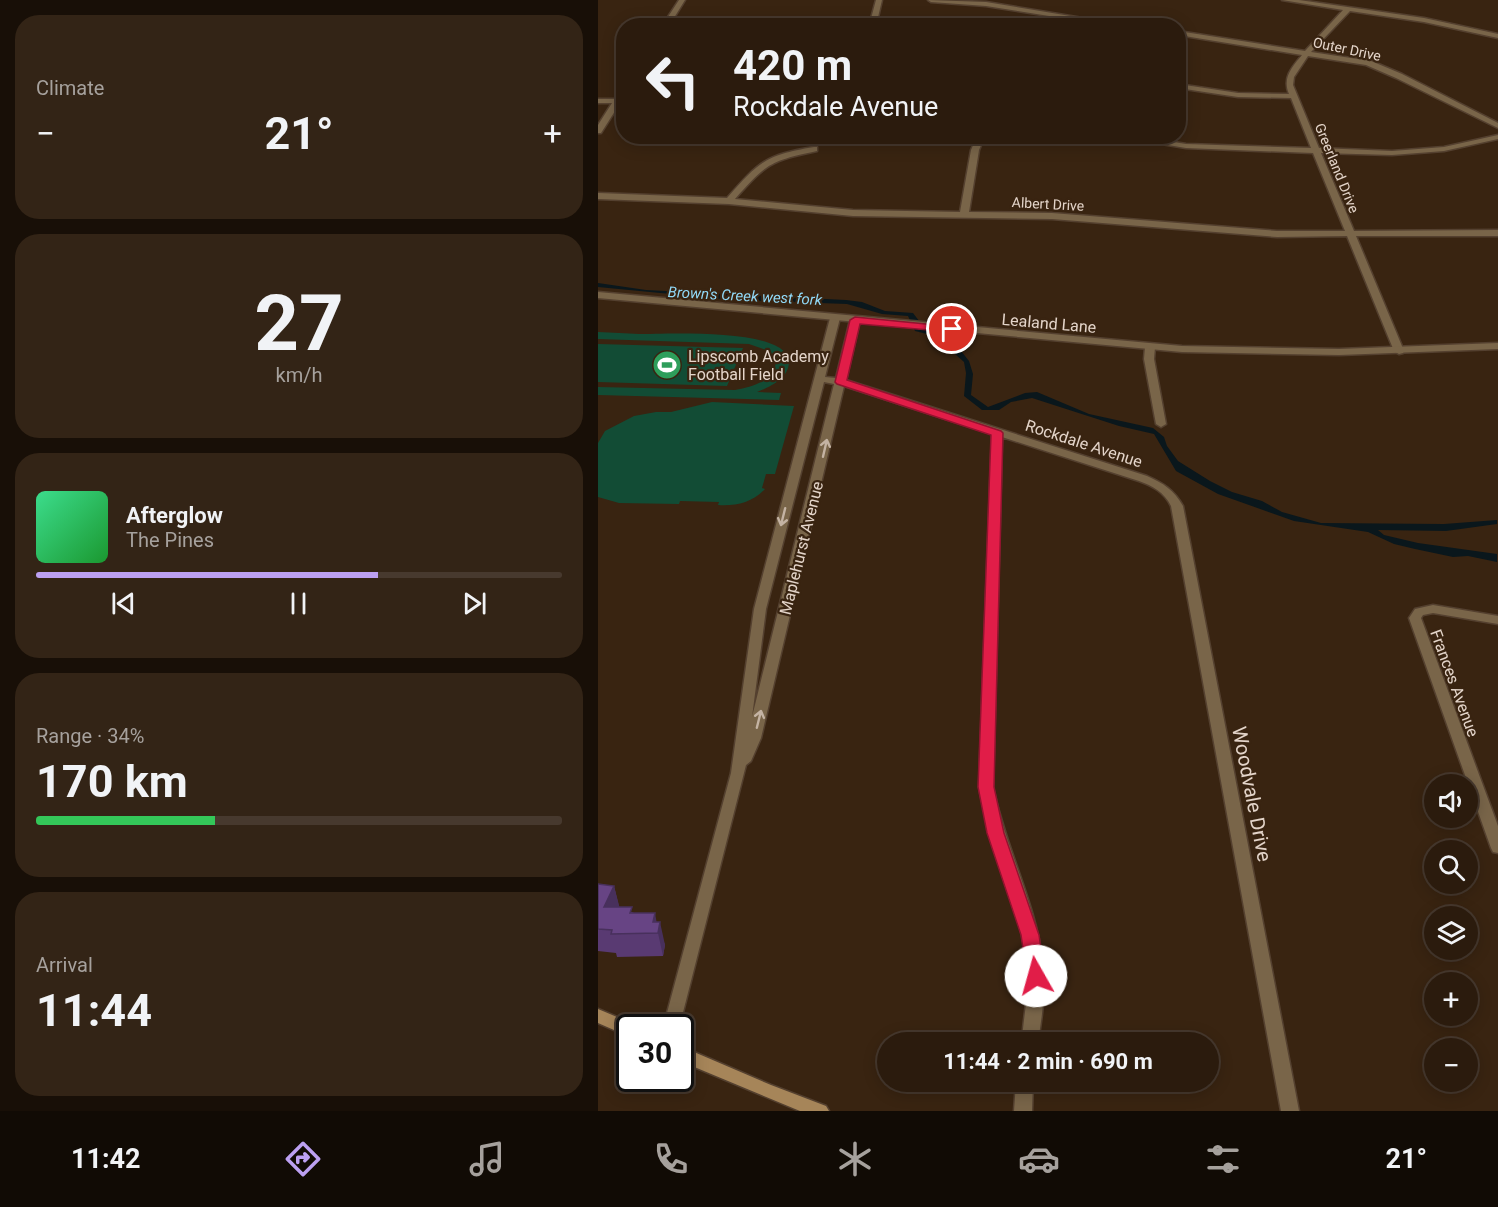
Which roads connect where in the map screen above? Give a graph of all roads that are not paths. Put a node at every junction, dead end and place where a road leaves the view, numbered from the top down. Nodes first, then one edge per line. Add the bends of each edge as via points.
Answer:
1 (682, 0) edge
2 (879, 0) edge
3 (931, 0) edge
4 (1285, 0) edge
5 (1348, 9) junction
6 (671, 18) edge
7 (874, 18) edge
8 (1076, 18) edge
9 (1498, 30) edge
10 (1186, 34) edge
11 (1489, 34) junction
12 (1498, 36) edge
13 (1308, 53) junction
14 (1186, 87) edge
15 (1292, 96) junction
16 (616, 97) edge
17 (598, 101) edge
18 (616, 104) edge
19 (1498, 126) edge
20 (598, 131) edge
21 (1498, 137) edge
22 (978, 144) edge
23 (1172, 144) edge
24 (814, 149) dead end
25 (1315, 151) junction
26 (598, 196) edge
27 (729, 201) junction
28 (964, 214) junction
29 (1498, 233) edge
30 (1350, 235) junction
31 (598, 295) edge
32 (835, 318) junction
33 (855, 320) junction
34 (1498, 346) edge
35 (1150, 347) junction
36 (1399, 351) junction
37 (821, 379) junction
38 (841, 382) junction
39 (1161, 424) dead end
40 (997, 433) junction
41 (1166, 489) joint
42 (1498, 620) edge
43 (738, 773) junction
44 (1498, 849) edge
45 (675, 1014) edge
46 (598, 1016) edge
47 (616, 1024) edge
48 (1031, 1032) edge
49 (694, 1059) edge
50 (1025, 1092) edge
51 (820, 1111) edge
52 (1023, 1111) edge
53 (1290, 1111) edge

1 - 6 street
2 - 7 street
3 - 8 street
4 - 5 street
5 - 11 street
5 - 13 street, Greerland Drive
9 - 11 street
10 - 13 street, Outer Drive
11 - 12 street
13 - 15 street, Greerland Drive via 1289,76
13 - 19 street, Outer Drive via 1376,66
14 - 15 street via 1230,94
15 - 25 street, Greerland Drive
16 - 17 street
18 - 20 street
21 - 25 street via 1420,152
22 - 28 street
23 - 25 street
24 - 27 street via 765,161
25 - 30 street, Greerland Drive
26 - 27 street, Albert Drive
27 - 28 street, Albert Drive via 842,212
28 - 30 street, Albert Drive
29 - 30 street, Albert Drive
30 - 36 street, Greerland Drive
31 - 32 street, Lealand Lane
32 - 33 street, Lealand Lane
32 - 37 street, Maplehurst Avenue
33 - 35 street, Lealand Lane
33 - 38 street, Maplehurst Avenue
34 - 36 street, Lealand Lane
35 - 36 street, Lealand Lane via 1288,353
35 - 39 street
37 - 38 street, Rockdale Avenue
37 -> 43 street, Maplehurst Avenue via 760,609
38 - 40 street, Rockdale Avenue
43 -> 38 street, Maplehurst Avenue via 754,738
40 - 41 street, Rockdale Avenue
40 - 48 street via 985,769 995,833 1025,919 1034,958 1036,986
41 - 53 street, Woodvale Drive via 1177,506
42 - 44 street, Frances Avenue via 1433,609 1419,612 1415,621
43 - 45 street, Maplehurst Avenue
46 - 47 main road
49 - 51 main road
50 - 52 street

